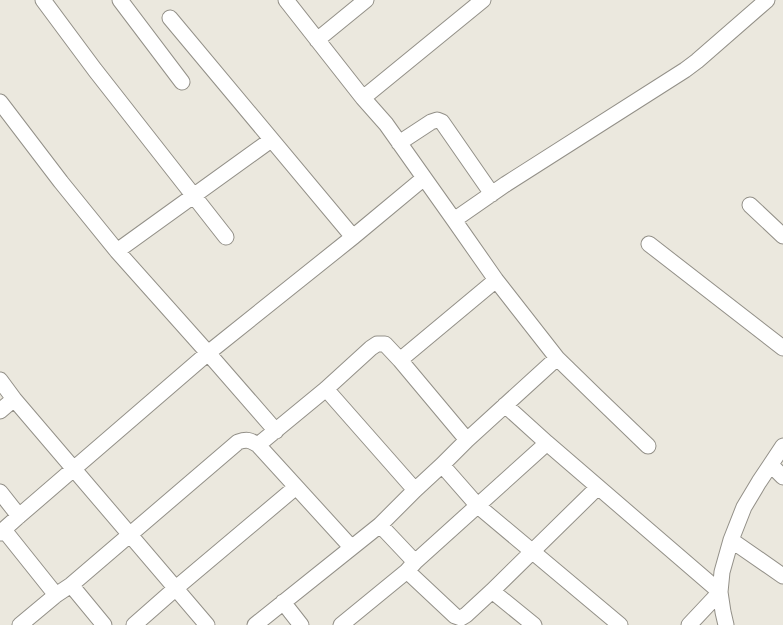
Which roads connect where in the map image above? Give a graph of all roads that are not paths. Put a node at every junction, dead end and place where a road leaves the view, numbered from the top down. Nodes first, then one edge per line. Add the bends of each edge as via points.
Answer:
1 (43, 0) edge
2 (120, 0) edge
3 (286, 0) edge
4 (366, 0) edge
5 (483, 0) edge
6 (767, 0) edge
7 (465, 5) edge
8 (170, 18) dead end
9 (317, 40) junction
10 (182, 82) dead end
11 (363, 98) junction
12 (0, 102) edge
13 (271, 140) junction
14 (399, 143) junction
15 (424, 178) junction
16 (492, 194) junction
17 (194, 196) junction
18 (750, 205) dead end
19 (454, 220) junction
20 (783, 236) edge
21 (226, 237) dead end
22 (353, 237) junction
23 (649, 244) dead end
24 (117, 252) junction
25 (496, 280) junction
26 (783, 348) edge
27 (208, 353) junction
28 (557, 358) junction
29 (400, 360) junction
30 (0, 380) edge
31 (326, 389) junction
32 (14, 399) junction
33 (505, 405) junction
34 (0, 411) edge
35 (276, 431) junction
36 (467, 440) junction
37 (547, 443) junction
38 (258, 445) junction
39 (648, 446) dead end
40 (783, 446) edge
41 (442, 465) junction
42 (771, 465) junction
43 (74, 468) junction
44 (783, 477) edge
45 (296, 487) junction
46 (598, 487) junction
47 (415, 490) junction
48 (0, 492) edge
49 (478, 506) junction
50 (19, 516) junction
51 (380, 525) junction
52 (2, 531) edge
53 (130, 534) junction
54 (731, 540) junction
55 (351, 547) junction
56 (532, 552) junction
57 (411, 566) junction
58 (783, 576) edge
59 (71, 585) junction
60 (176, 588) junction
61 (492, 591) junction
62 (720, 592) junction
63 (56, 595) junction
64 (282, 602) junction
65 (20, 625) edge
66 (104, 625) edge
67 (134, 625) edge
68 (207, 625) edge
69 (255, 625) edge
70 (301, 625) edge
71 (341, 625) edge
72 (534, 625) edge
73 (620, 625) edge
74 (689, 625) edge
75 (726, 625) edge

1 - 17 street
2 - 10 street
3 - 9 street
4 - 9 street
5 - 7 street
6 - 16 street via 685,70
7 - 11 street
8 - 13 street
9 - 11 street
11 - 14 street
12 - 24 street
13 - 17 street
13 - 22 street
14 - 15 street
14 - 16 street via 431,122 442,122
15 - 19 street
15 - 22 street
16 - 19 street
17 - 21 street
17 - 24 street
18 - 20 street
19 - 25 street
22 - 27 street
23 - 26 street
24 - 27 street
25 - 28 street
25 - 29 street
27 - 35 street
27 - 43 street
28 - 33 street
28 - 39 street
29 - 31 street via 385,344 377,344
29 - 36 street
30 - 32 street
31 - 35 street
31 - 47 street
32 - 34 street
32 - 43 street
33 - 36 street
33 - 37 street
35 - 38 street
36 - 41 street
37 - 46 street
37 - 49 street
38 - 45 street
38 - 53 street via 247,440 238,442
40 - 42 street
41 - 47 street
41 - 49 street
42 - 44 street
42 - 54 street via 744,507
43 - 50 street
43 - 53 street
45 - 55 street
45 - 60 street
46 - 56 street
46 - 62 street
47 - 51 street
48 - 50 street
49 - 56 street
49 - 57 street
50 - 52 street
51 - 55 street
51 - 57 street
52 - 63 street
53 - 59 street
53 - 60 street
54 - 58 street
54 - 62 street via 722,572
55 - 64 street
56 - 61 street
56 - 73 street
57 - 61 street via 455,616 461,618
57 - 71 street
59 - 63 street
59 - 66 street
60 - 67 street
60 - 68 street
61 - 72 street
62 - 74 street
62 - 75 street
63 - 65 street
64 - 69 street
64 - 70 street

